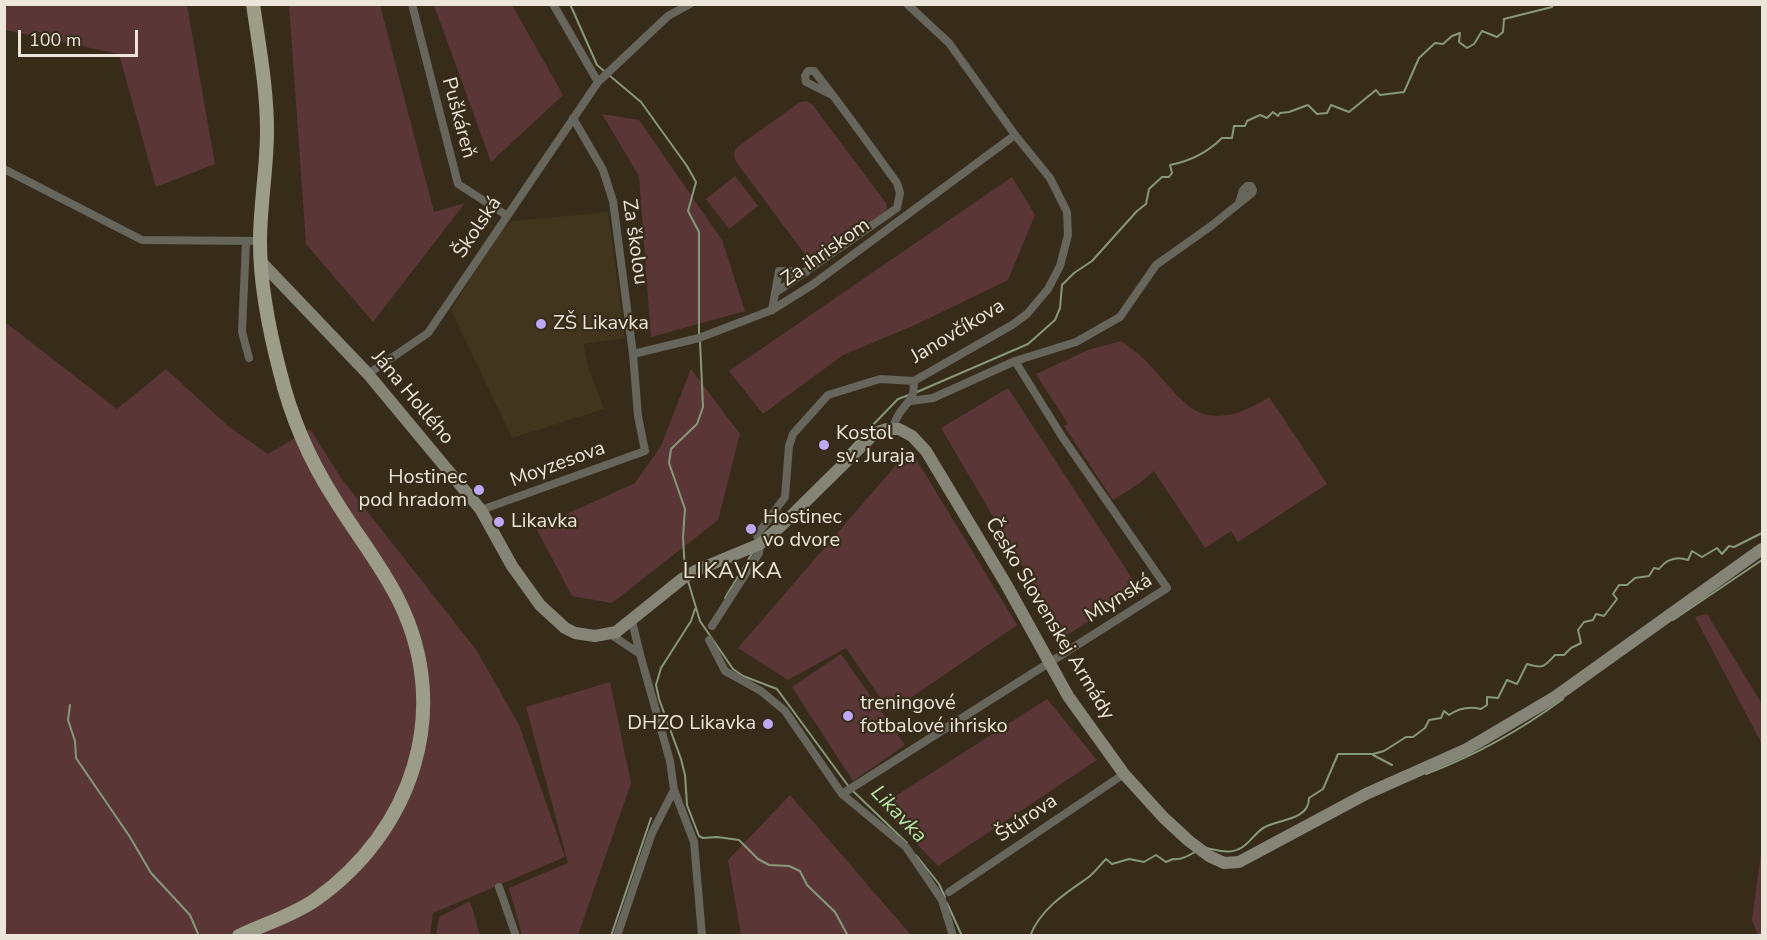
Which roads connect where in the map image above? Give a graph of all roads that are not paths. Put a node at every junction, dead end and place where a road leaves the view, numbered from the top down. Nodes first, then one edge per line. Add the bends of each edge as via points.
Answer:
1 (253, 4) edge
2 (412, 4) edge
3 (553, 4) edge
4 (690, 4) edge
5 (907, 4) edge
6 (598, 82) junction
7 (832, 95) dead end
8 (573, 118) junction
9 (1015, 135) junction
10 (4, 169) edge
11 (1239, 202) dead end
12 (506, 215) junction
13 (253, 241) junction
14 (262, 263) junction
15 (806, 272) junction
16 (775, 293) junction
17 (772, 310) junction
18 (633, 354) junction
19 (249, 358) dead end
20 (1015, 361) junction
21 (368, 374) junction
22 (914, 381) junction
23 (910, 401) junction
24 (892, 428) junction
25 (645, 450) joint
26 (481, 510) junction
27 (760, 544) junction
28 (1762, 549) edge
29 (632, 621) junction
30 (712, 626) dead end
31 (610, 634) junction
32 (709, 640) dead end
33 (640, 654) junction
34 (1049, 662) junction
35 (1124, 774) junction
36 (674, 790) junction
37 (848, 790) junction
38 (662, 810) junction
39 (682, 812) junction
40 (500, 887) dead end
41 (948, 892) dead end
42 (239, 936) edge
43 (516, 936) edge
44 (617, 936) edge
45 (702, 936) edge
46 (953, 936) edge

1 - 13 main road via 267,109 267,154
2 - 12 street, Puškáreň via 458,184
3 - 6 street
4 - 6 street, Školská via 668,16
5 - 9 street, Janovčíkova via 949,43
6 - 8 street, Školská
7 - 15 street via 897,183 900,193 897,208
8 - 12 street, Školská
8 - 18 street, Za školou via 611,191
9 - 17 street, Za ihriskom via 813,285
9 - 22 street, Janovčíkova via 1050,178 1067,212 1069,226 1060,266 1048,289 1027,314
10 - 13 street via 142,240
11 - 20 street via 1156,266 1120,317 1076,342
12 - 21 street, Školská via 428,333
13 - 14 main road
13 - 19 street via 242,332
14 - 21 street, Jána Hollého
14 - 42 main road via 270,329 291,410 321,477 403,609 419,665 423,720 419,753 407,786 388,824 365,854 314,900
15 - 16 street
15 - 16 street via 779,271
16 - 17 street
17 - 18 street, Za ihriskom via 699,338
18 - 25 street, Za školou
20 - 23 street via 933,399
20 - 34 street, Mlynská via 1167,588
21 - 26 street, Jána Hollého
22 - 23 street, Janovčíkova
22 - 27 street via 880,379 828,395 793,434 785,497 758,535
23 - 24 street, Janovčíkova
24 - 27 street, Janovčíkova via 875,433
24 - 34 street, Česko Slovenskej Armády via 905,431 926,451
25 - 26 street, Moyzesova
26 - 31 street, Jána Hollého via 512,566 551,616 576,633
27 - 29 street, Janovčíkova via 682,579
27 - 30 street via 759,553
28 - 35 street, Česko Slovenskej Armády via 1536,709 1467,749 1366,794 1239,862 1224,863 1189,841
29 - 31 street, Janovčíkova
29 - 33 street
31 - 33 street
32 - 37 street via 725,671 761,691 785,711
33 - 36 street via 670,760
34 - 35 street, Česko Slovenskej Armády via 1068,696
34 - 37 street, Mlynská
35 - 41 street, Štúrova
36 - 38 street
36 - 39 street
37 - 46 street via 906,847 942,900
38 - 39 street
38 - 44 street
39 - 45 street via 694,842
40 - 43 street

